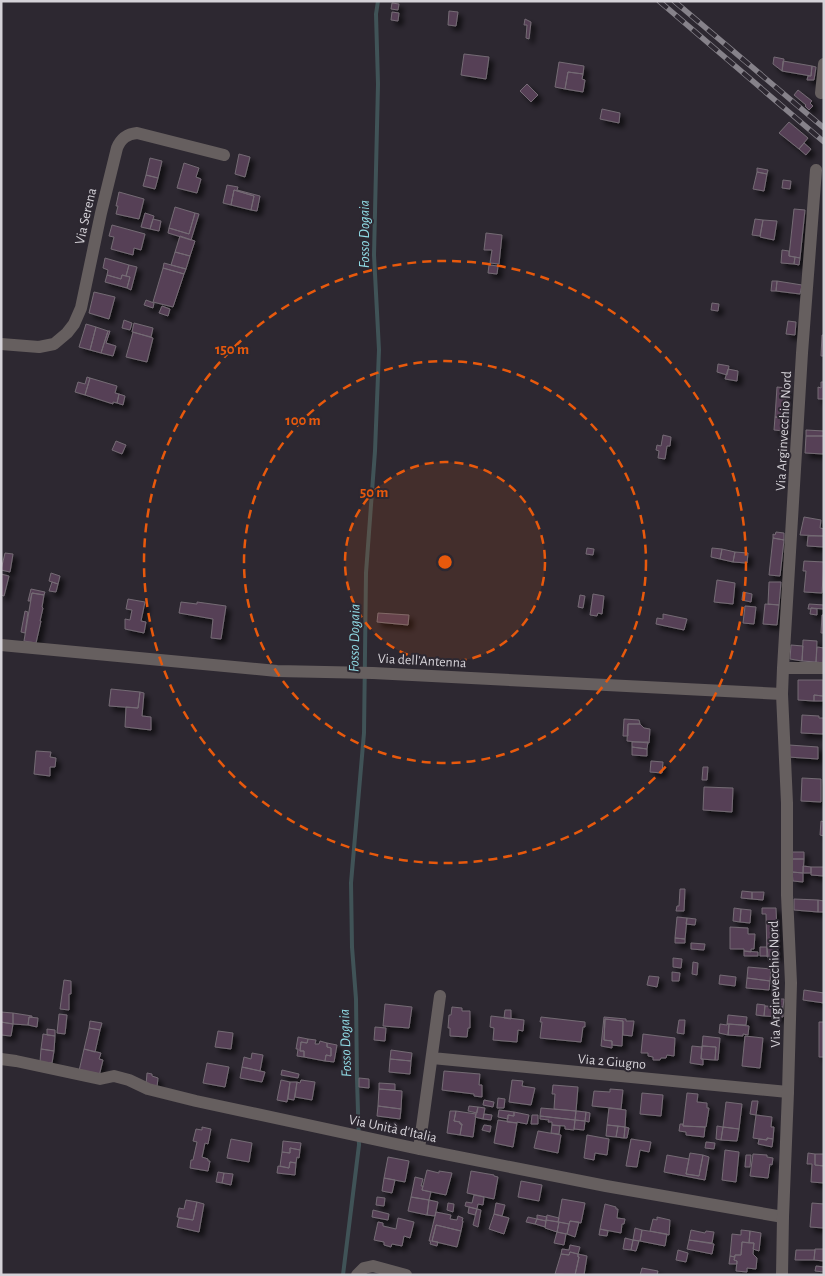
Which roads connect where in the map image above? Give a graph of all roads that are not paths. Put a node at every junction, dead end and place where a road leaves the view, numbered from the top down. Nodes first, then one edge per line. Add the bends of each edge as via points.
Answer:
1 (824, 64) edge
2 (821, 93) dead end
3 (224, 155) dead end
4 (816, 170) dead end
5 (1, 344) edge
6 (1, 645) edge
7 (783, 668) junction
8 (824, 668) edge
9 (782, 694) junction
10 (440, 996) dead end
11 (432, 1058) junction
12 (1, 1059) edge
13 (788, 1092) junction
14 (419, 1149) junction
15 (783, 1217) junction
16 (357, 1275) edge
17 (406, 1275) edge
18 (782, 1275) edge

1 - 2 street
3 - 5 street, Via Serena via 137,134 122,138 100,213 81,308 74,324 54,344 39,347
4 - 7 street, Via Arginvecchio Nord
6 - 9 street, Via dell'Antenna via 278,671
7 - 8 street
7 - 9 street, Via Arginvecchio Nord
9 - 13 street, Via Arginevecchio Nord via 791,983
10 - 11 street
11 - 13 street, Via 2 Giugno
11 - 14 street
12 - 14 street, Via Unità d'Italia via 100,1079 114,1076 148,1089 196,1101
13 - 15 street, Via Arginevecchio Nord
14 - 15 street, Via Unità d'Italia
15 - 18 street, Via Arginevecchio Nord
16 - 17 street via 364,1268 373,1266

